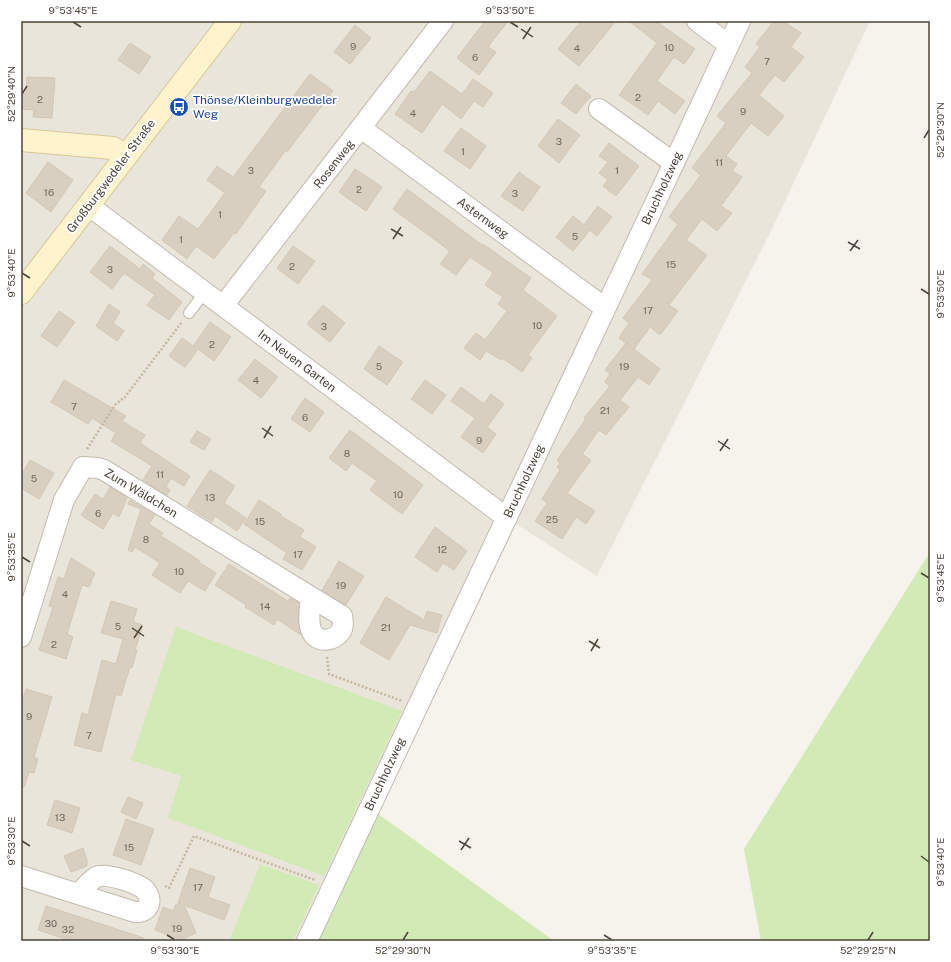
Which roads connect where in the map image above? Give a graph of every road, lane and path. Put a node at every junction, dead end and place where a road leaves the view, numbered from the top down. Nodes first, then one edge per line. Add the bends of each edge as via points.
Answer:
1 (230, 21) edge
2 (443, 21) edge
3 (697, 21) edge
4 (740, 21) edge
5 (728, 45) junction
6 (599, 109) dead end
7 (361, 128) junction
8 (21, 140) edge
9 (126, 156) junction
10 (674, 163) junction
11 (88, 205) junction
12 (205, 292) junction
13 (21, 293) edge
14 (223, 306) junction
15 (605, 308) junction
16 (189, 313) joint
17 (83, 467) junction
18 (506, 518) junction
19 (311, 598) junction
20 (21, 637) edge
21 (326, 640) junction
22 (418, 706) junction
23 (21, 876) edge
24 (159, 884) dead end
25 (333, 886) junction
26 (78, 894) dead end
27 (307, 941) edge

1 - 9 street, Großburgwedeler Straße
2 - 7 street, Rosenweg
3 - 5 street
4 - 5 street, Bruchholzweg
5 - 10 street, Bruchholzweg
6 - 10 street
7 - 14 street, Rosenweg
7 - 15 street, Asternweg
8 - 9 street via 112,148
9 - 11 street, Großburgwedeler Straße
10 - 15 street, Bruchholzweg
11 - 12 street, Im Neuen Garten
11 - 13 street, Großburgwedeler Straße
12 - 14 street, Im Neuen Garten
12 - 16 lane
14 - 18 street, Im Neuen Garten
15 - 18 street, Bruchholzweg
16 - 17 path via 125,397 115,405 84,454
17 - 19 street, Zum Wäldchen via 104,470
17 - 20 street via 64,500
18 - 22 street, Bruchholzweg
19 - 21 street via 312,633
19 - 21 street, Zum Wäldchen via 342,616 342,630 334,638
21 - 22 path via 329,674
22 - 25 street, Bruchholzweg
23 - 26 street
24 - 25 path via 169,888 194,836
25 - 27 street, Bruchholzweg

